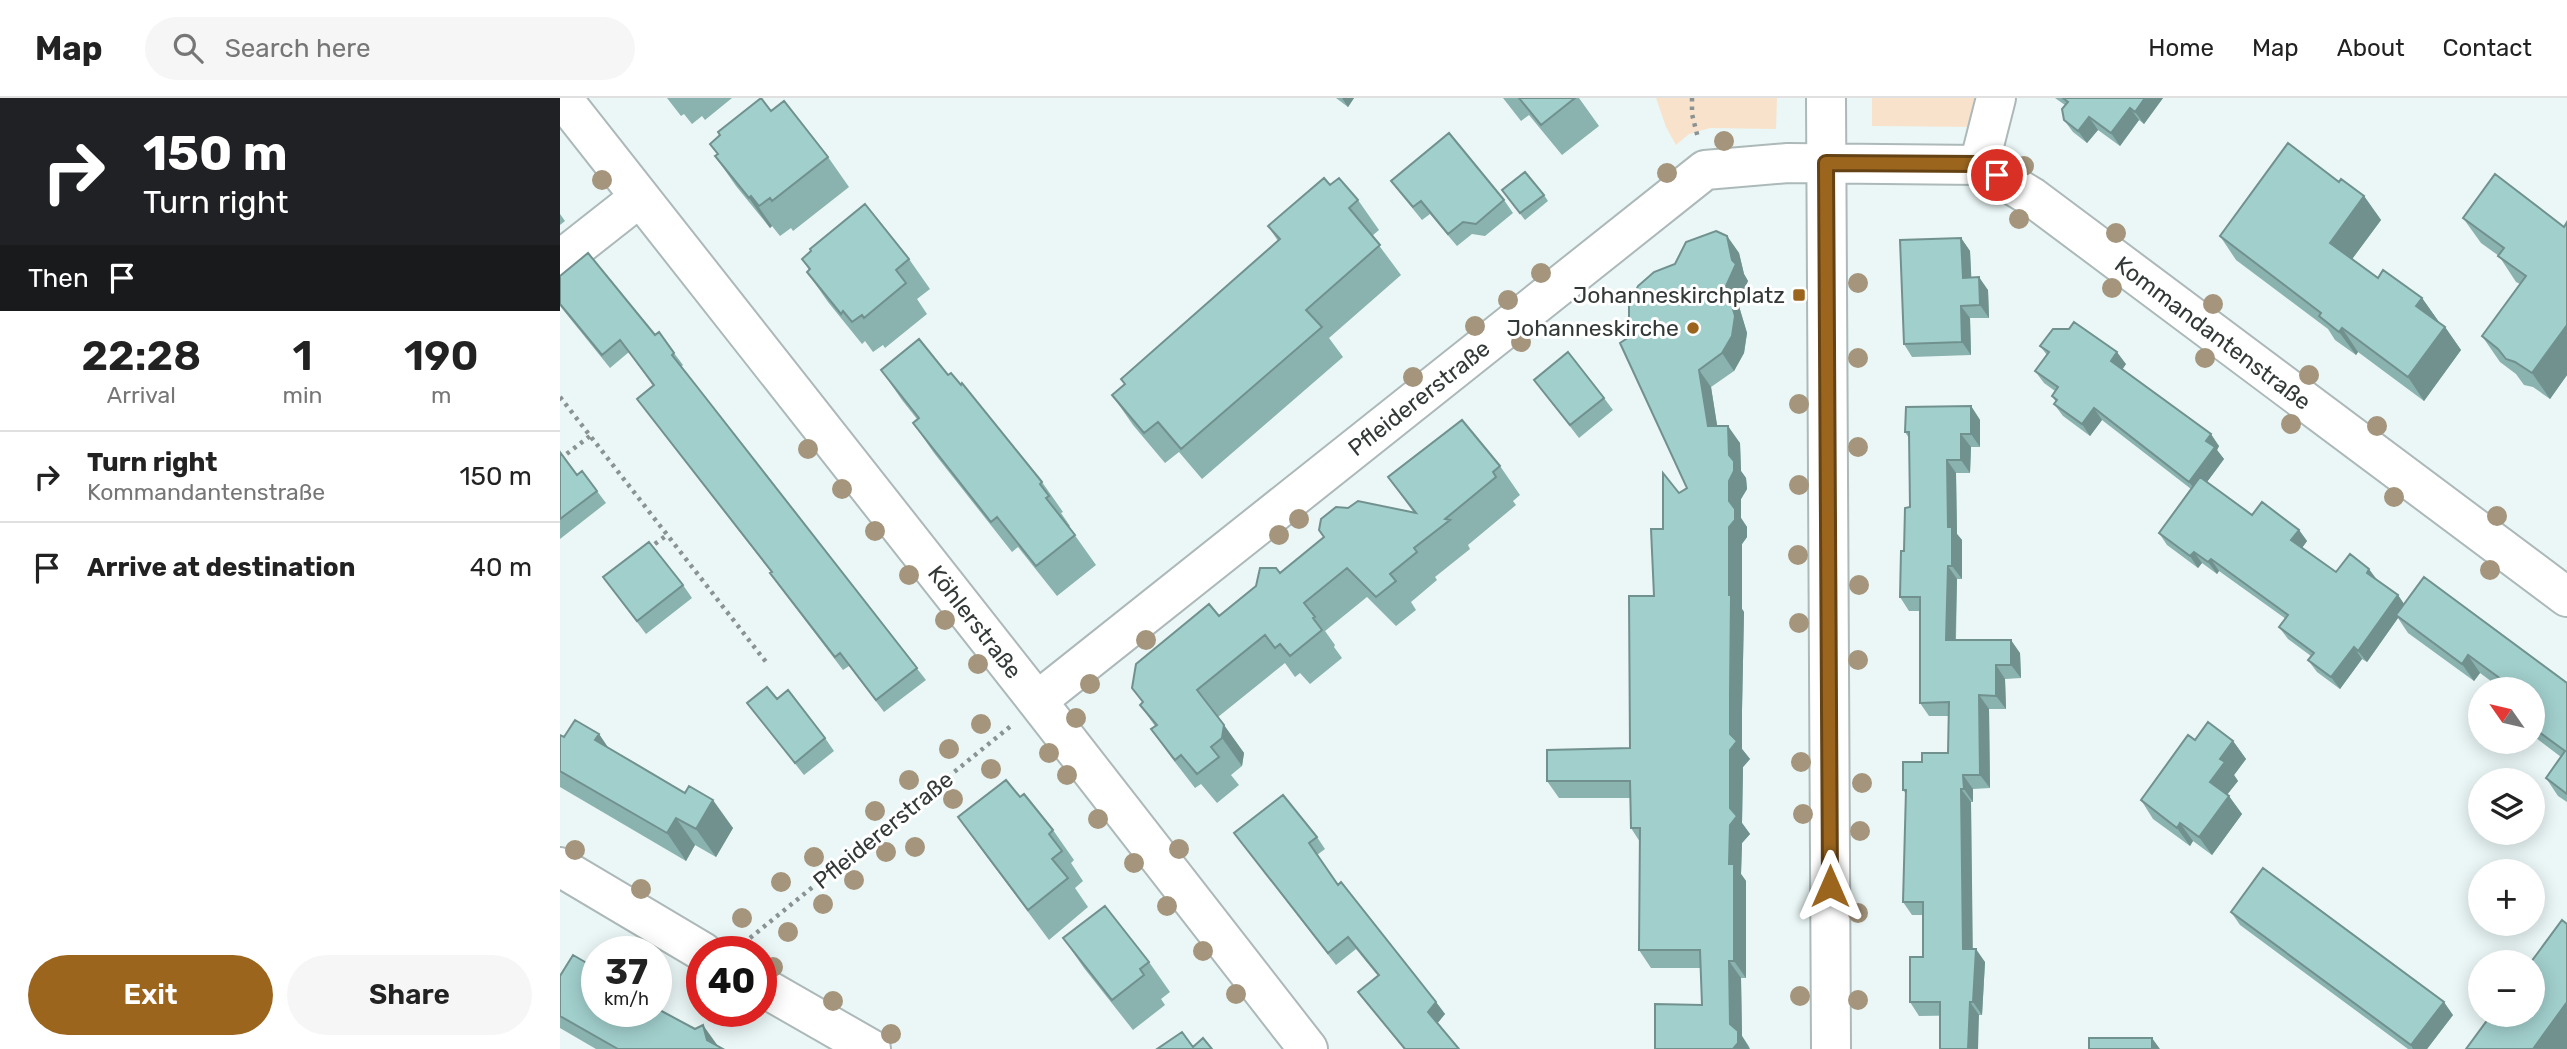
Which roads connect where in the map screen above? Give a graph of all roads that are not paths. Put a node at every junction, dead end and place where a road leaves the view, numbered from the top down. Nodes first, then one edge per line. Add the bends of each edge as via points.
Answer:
1 (562, 98) edge
2 (1826, 98) edge
3 (1996, 98) edge
4 (1826, 163) junction
5 (1979, 164) junction
6 (640, 197) junction
7 (560, 260) edge
8 (2567, 597) edge
9 (1027, 711) junction
10 (560, 867) edge
11 (686, 941) edge
12 (777, 995) edge
13 (871, 1049) edge
14 (1308, 1049) edge
15 (1831, 1049) edge

1 - 6 street, Köhlerstraße
2 - 4 street
3 - 5 street
4 - 5 street
4 - 9 street, Pfleidererstraße via 1705,170
4 - 15 street
5 - 8 street, Kommandantenstraße via 2032,197
6 - 7 street
6 - 9 street, Köhlerstraße
9 - 14 street, Köhlerstraße
10 - 11 street
12 - 13 street

